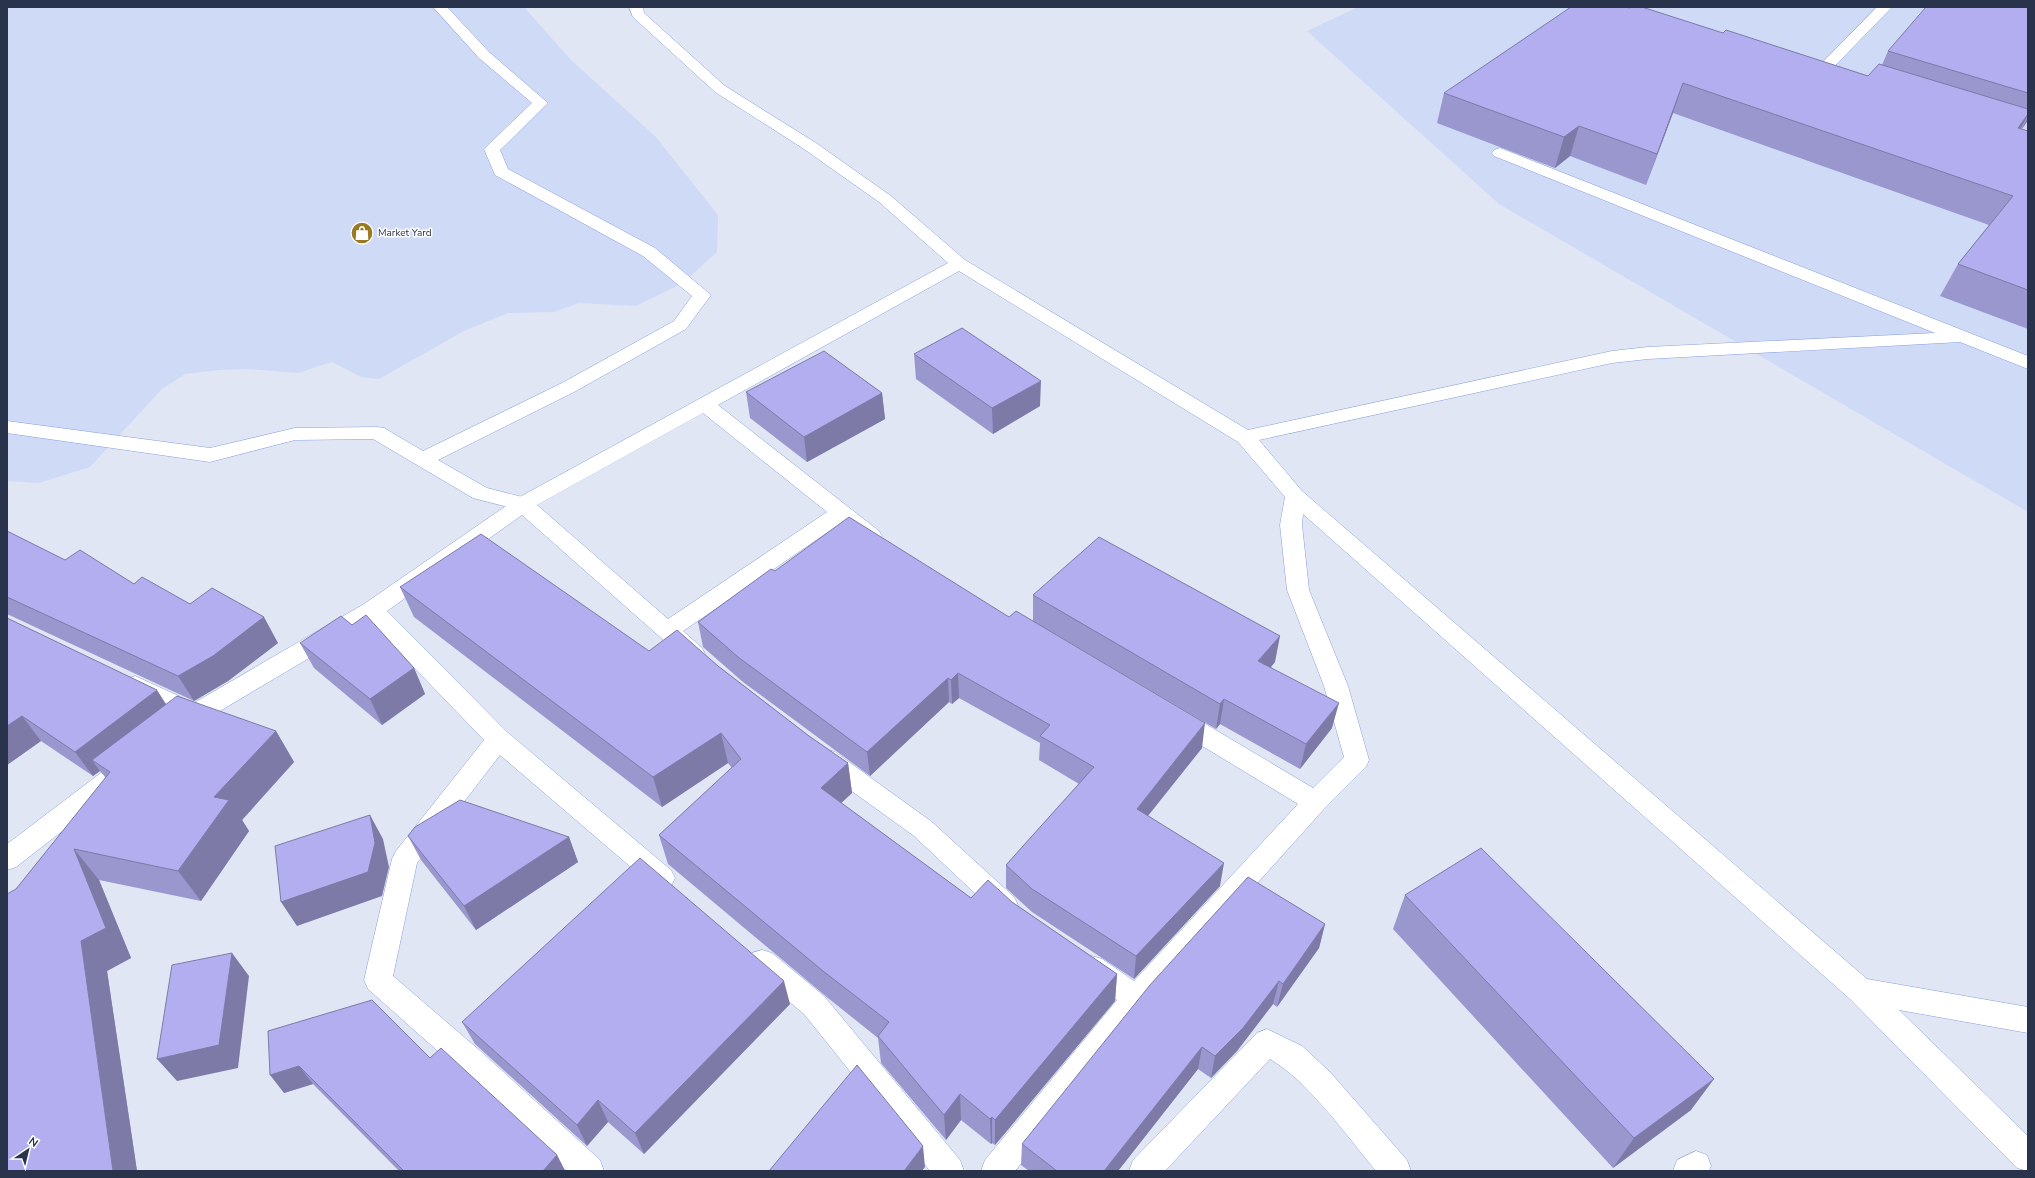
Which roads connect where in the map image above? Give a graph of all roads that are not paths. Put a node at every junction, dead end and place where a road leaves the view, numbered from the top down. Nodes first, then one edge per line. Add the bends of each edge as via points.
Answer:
1 (440, 7) edge
2 (636, 7) edge
3 (1885, 7) edge
4 (1805, 68) edge
5 (1820, 73) junction
6 (1835, 77) edge
7 (1500, 153) dead end
8 (959, 264) junction
9 (1959, 337) junction
10 (2028, 363) edge
11 (704, 404) junction
12 (7, 427) edge
13 (1245, 437) junction
14 (423, 459) junction
15 (1295, 496) junction
16 (523, 504) junction
17 (842, 513) junction
18 (888, 547) edge
19 (372, 610) junction
20 (668, 630) junction
21 (712, 669) edge
22 (118, 677) edge
23 (1159, 709) edge
24 (195, 714) junction
25 (164, 738) edge
26 (498, 739) junction
27 (806, 744) edge
28 (138, 758) edge
29 (1315, 802) junction
30 (7, 859) edge
31 (680, 893) edge
32 (1022, 921) edge
33 (747, 949) edge
34 (1073, 955) edge
35 (1860, 990) junction
36 (1136, 998) junction
37 (2028, 1020) edge
38 (2028, 1157) edge
39 (589, 1171) edge
40 (950, 1171) edge
41 (996, 1171) edge
42 (1144, 1171) edge
43 (1396, 1171) edge

1 - 14 street via 484,55 542,104 492,149 501,172 649,252 702,296 680,325 569,388
2 - 8 street via 638,14 720,89 810,146 884,199
3 - 5 street
4 - 5 street
5 - 6 street
7 - 9 street
8 - 11 street
8 - 13 street
9 - 10 street
9 - 13 street via 1612,357
11 - 16 street
11 - 17 street
12 - 14 street via 210,454 295,434 377,433
13 - 15 street
14 - 16 street via 480,493
15 - 29 street via 1291,525 1298,590 1336,686 1357,760
15 - 35 street
16 - 19 street
16 - 20 street
17 - 18 street
17 - 20 street
19 - 24 street
19 - 26 street
20 - 21 street
22 - 24 street
23 - 29 street
24 - 25 street
26 - 31 street
26 - 39 street via 405,859 378,980
27 - 32 street via 923,828
28 - 30 street
29 - 36 street
33 - 40 street via 814,1005
34 - 36 street
35 - 37 street
35 - 38 street
36 - 41 street
42 - 43 street via 1267,1042 1292,1056 1320,1082

